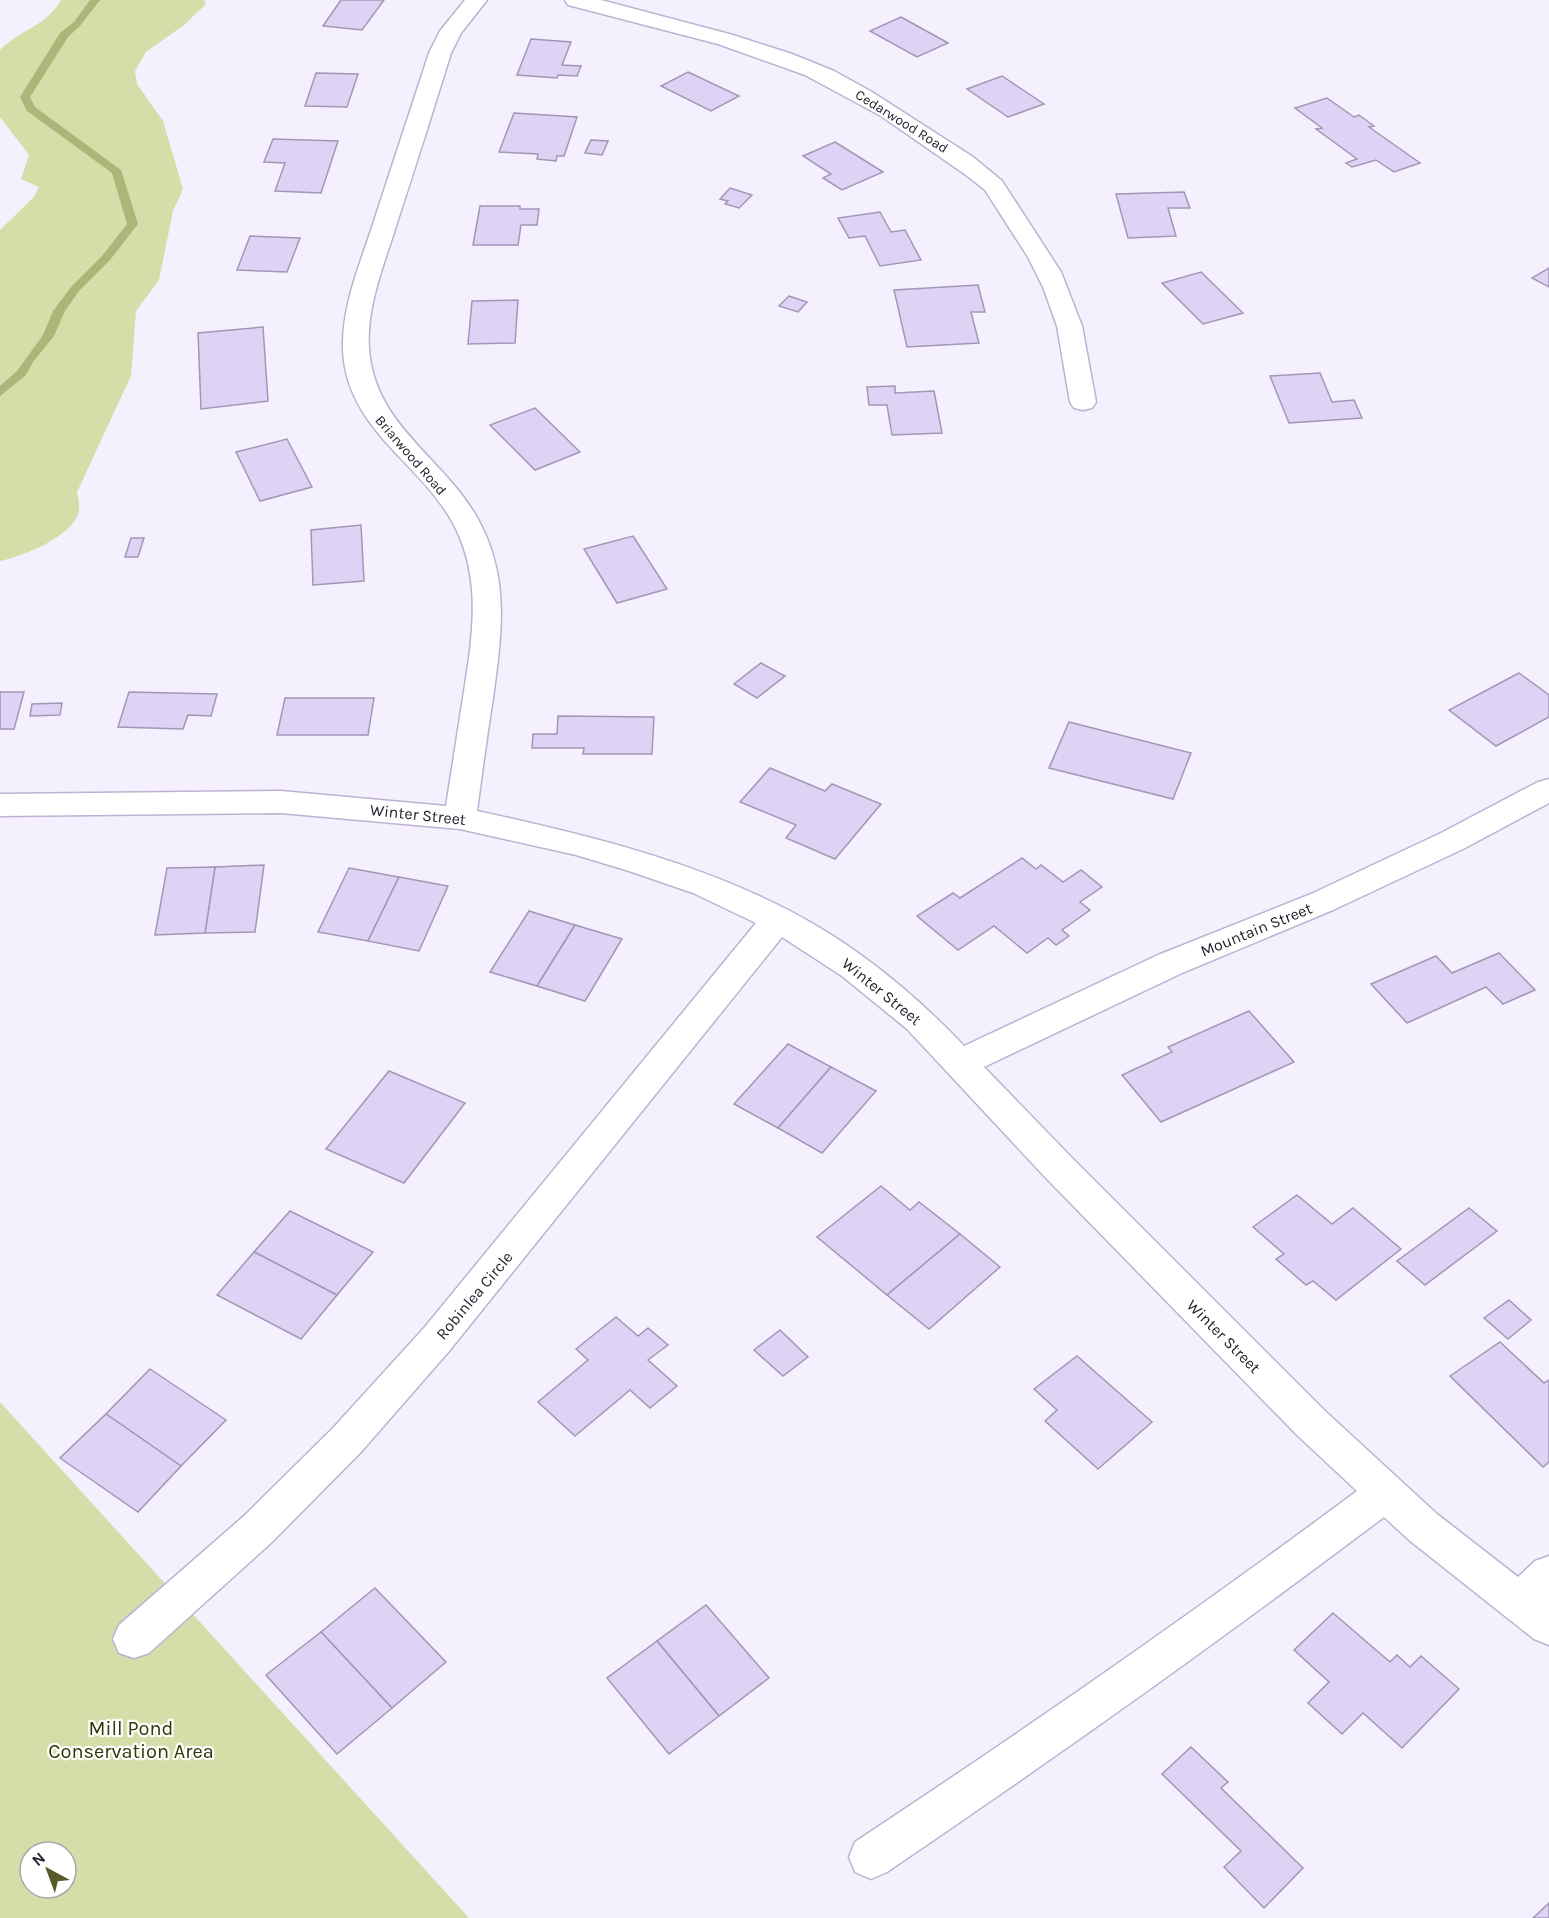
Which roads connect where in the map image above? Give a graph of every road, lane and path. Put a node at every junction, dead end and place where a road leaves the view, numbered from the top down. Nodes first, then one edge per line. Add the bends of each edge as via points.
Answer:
1 (476, 0) edge
2 (576, 0) edge
3 (1083, 402) dead end
4 (1549, 790) edge
5 (0, 805) edge
6 (460, 818) junction
7 (778, 919) junction
8 (960, 1063) junction
9 (1385, 1493) junction
10 (1549, 1574) edge
11 (1534, 1614) edge
12 (134, 1639) dead end
13 (871, 1857) dead end

1 - 6 street, Briarwood Road via 451,31 440,53 360,302 354,348 362,389 371,406 461,514 483,563 489,621
2 - 3 street, Cedarwood Road via 741,43 813,70 881,107 981,174 994,186 1052,279 1069,324
4 - 8 street, Mountain Street via 1322,902 1170,964
5 - 6 street, Winter Street via 281,802
6 - 7 street, Winter Street via 577,844 640,863 704,885
7 - 8 street, Winter Street via 854,967 919,1020
7 - 12 street, Robinlea Circle via 437,1339 347,1440 258,1529
8 - 9 street, Winter Street via 1227,1340
9 - 11 street, Winter Street
9 - 13 street via 1221,1616
10 - 11 street

